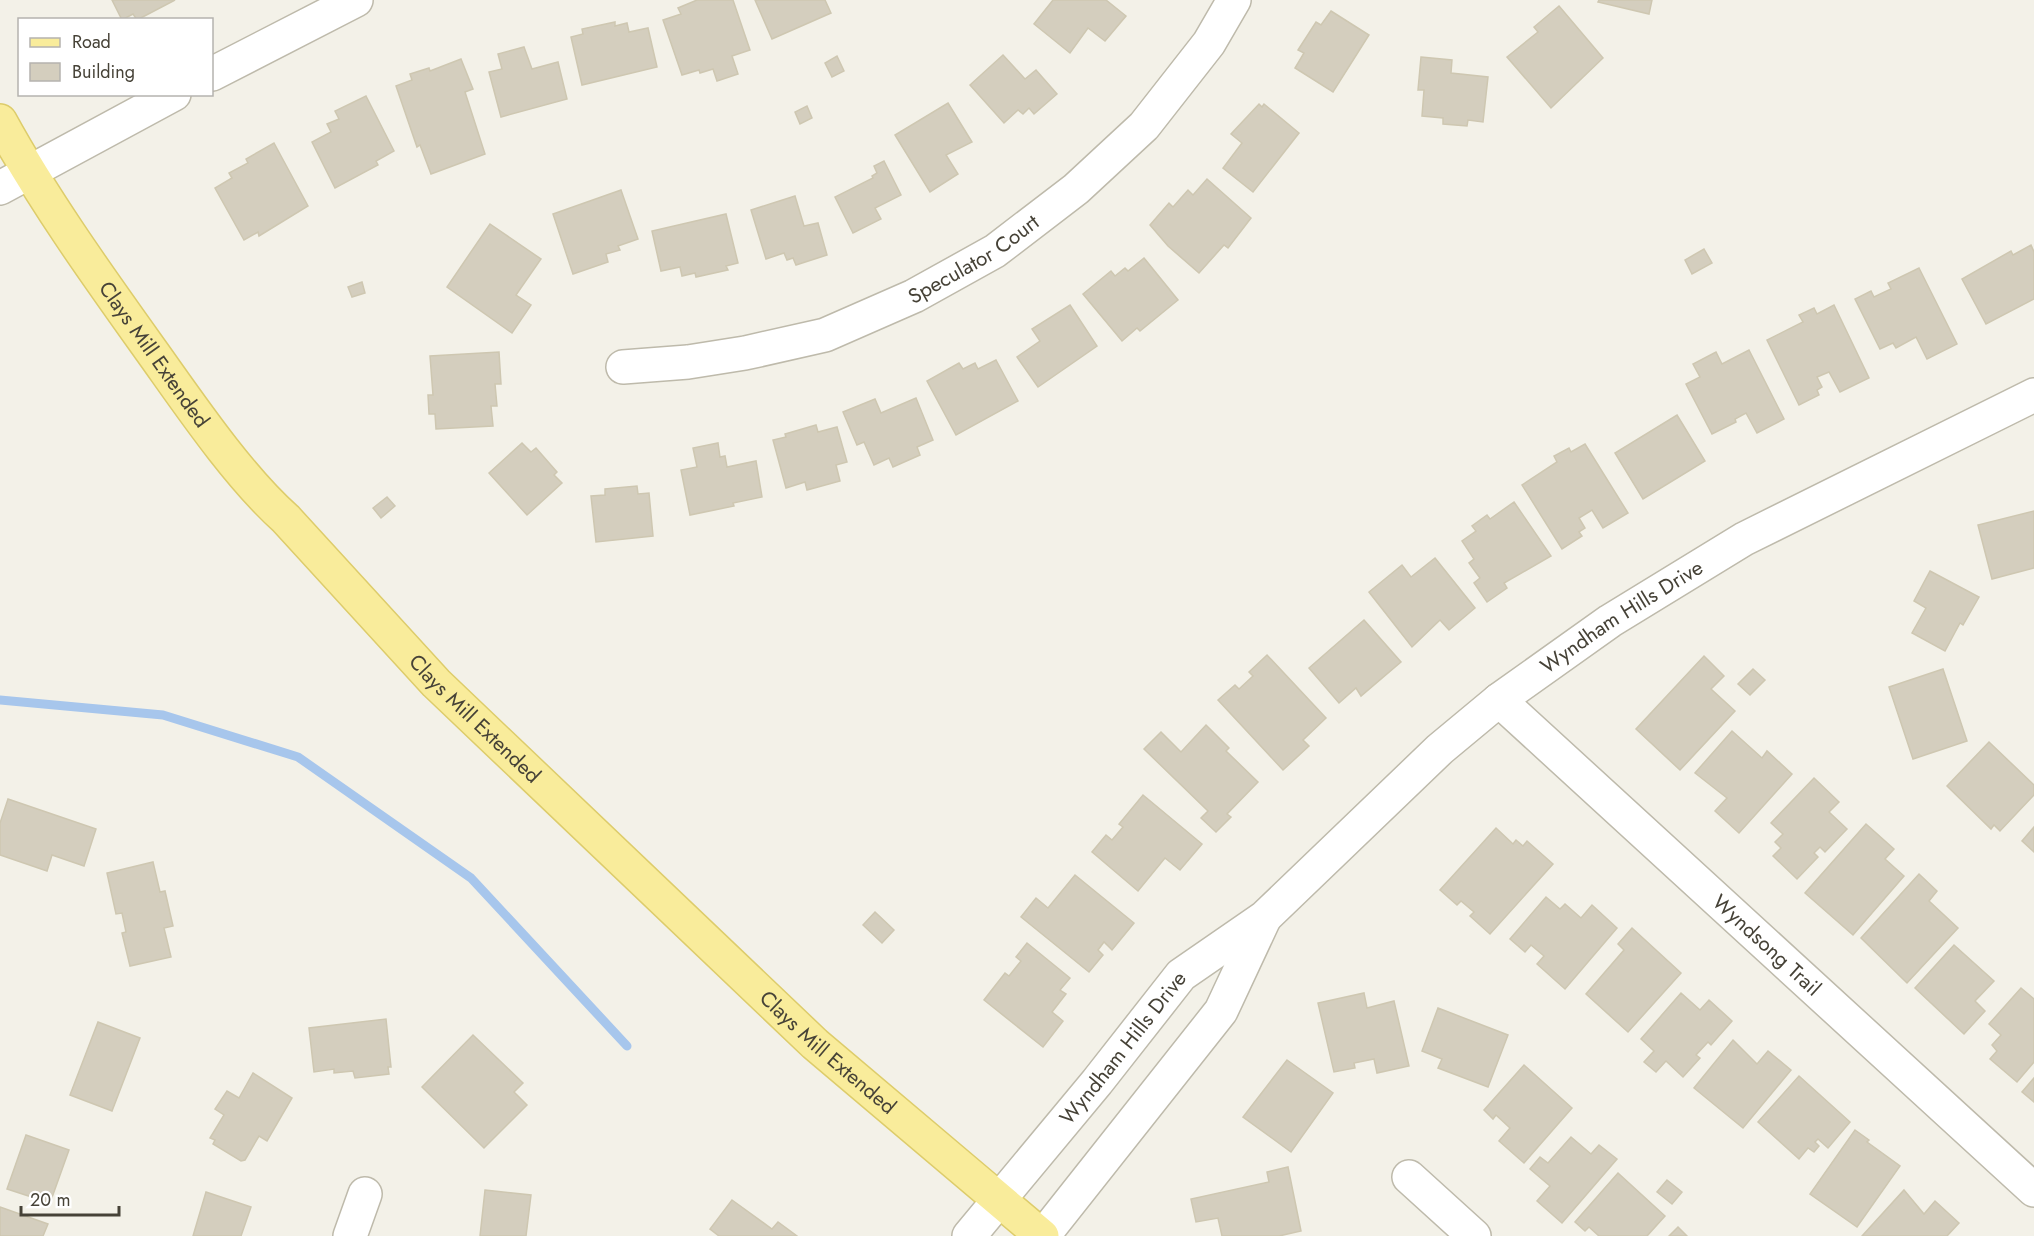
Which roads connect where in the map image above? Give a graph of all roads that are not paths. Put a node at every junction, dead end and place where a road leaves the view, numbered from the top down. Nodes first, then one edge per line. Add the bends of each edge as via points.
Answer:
1 (356, 0) edge
2 (1234, 0) edge
3 (213, 73) edge
4 (170, 96) edge
5 (0, 121) edge
6 (28, 172) junction
7 (0, 188) edge
8 (623, 367) dead end
9 (2034, 395) edge
10 (1499, 700) junction
11 (1264, 917) junction
12 (1409, 1177) dead end
13 (2034, 1190) edge
14 (365, 1194) dead end
15 (1000, 1200) junction
16 (350, 1236) edge
17 (969, 1236) edge
18 (1042, 1236) edge
19 (1474, 1236) edge

1 - 3 street
2 - 8 street, Speculator Court via 1209,43 1144,126 1076,189 995,251 914,296 825,335 745,353
4 - 6 street
5 - 6 main road, Clays Mill Extended
6 - 7 street
6 - 15 main road, Clays Mill Extended via 183,395 266,502 436,683 815,1044
9 - 10 street, Wyndham Hills Drive via 1744,539 1610,621
10 - 11 street, Wyndham Hills Drive via 1440,749
10 - 13 street, Wyndsong Trail
11 - 15 street, Wyndham Hills Drive via 1180,975
11 - 18 street, Wyndham Hills Drive via 1221,1011
12 - 19 street
14 - 16 street
15 - 17 street, Wyndham Hills Drive
15 - 18 main road, Clays Mill Extended

